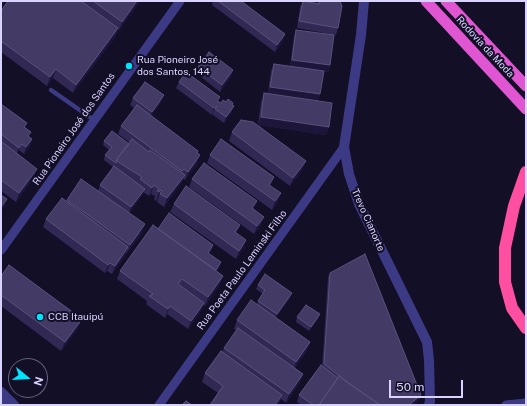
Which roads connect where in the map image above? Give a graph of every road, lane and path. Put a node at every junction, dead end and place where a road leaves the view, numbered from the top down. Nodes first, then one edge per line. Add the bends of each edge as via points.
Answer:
1 (180, 1) edge
2 (364, 1) edge
3 (426, 1) edge
4 (446, 1) edge
5 (526, 86) edge
6 (51, 90) dead end
7 (526, 110) edge
8 (95, 120) junction
9 (344, 148) junction
10 (526, 172) edge
11 (1, 250) edge
12 (526, 328) edge
13 (526, 403) edge
14 (159, 405) edge
15 (430, 405) edge
16 (506, 405) edge

1 - 8 street, Rua Pioneiro José dos Santos
2 - 9 street, Trevo Cianorte
3 - 7 highway, Rodovia da Moda
4 - 5 highway, Rodovia da Moda
6 - 8 lane
8 - 11 street, Rua Pioneiro José dos Santos
9 - 14 street, Rua Poeta Paulo Leminski Filho
9 - 15 street, Trevo Cianorte via 359,204 426,342
10 - 12 highway via 514,206 506,241 505,276 512,308
13 - 16 street

